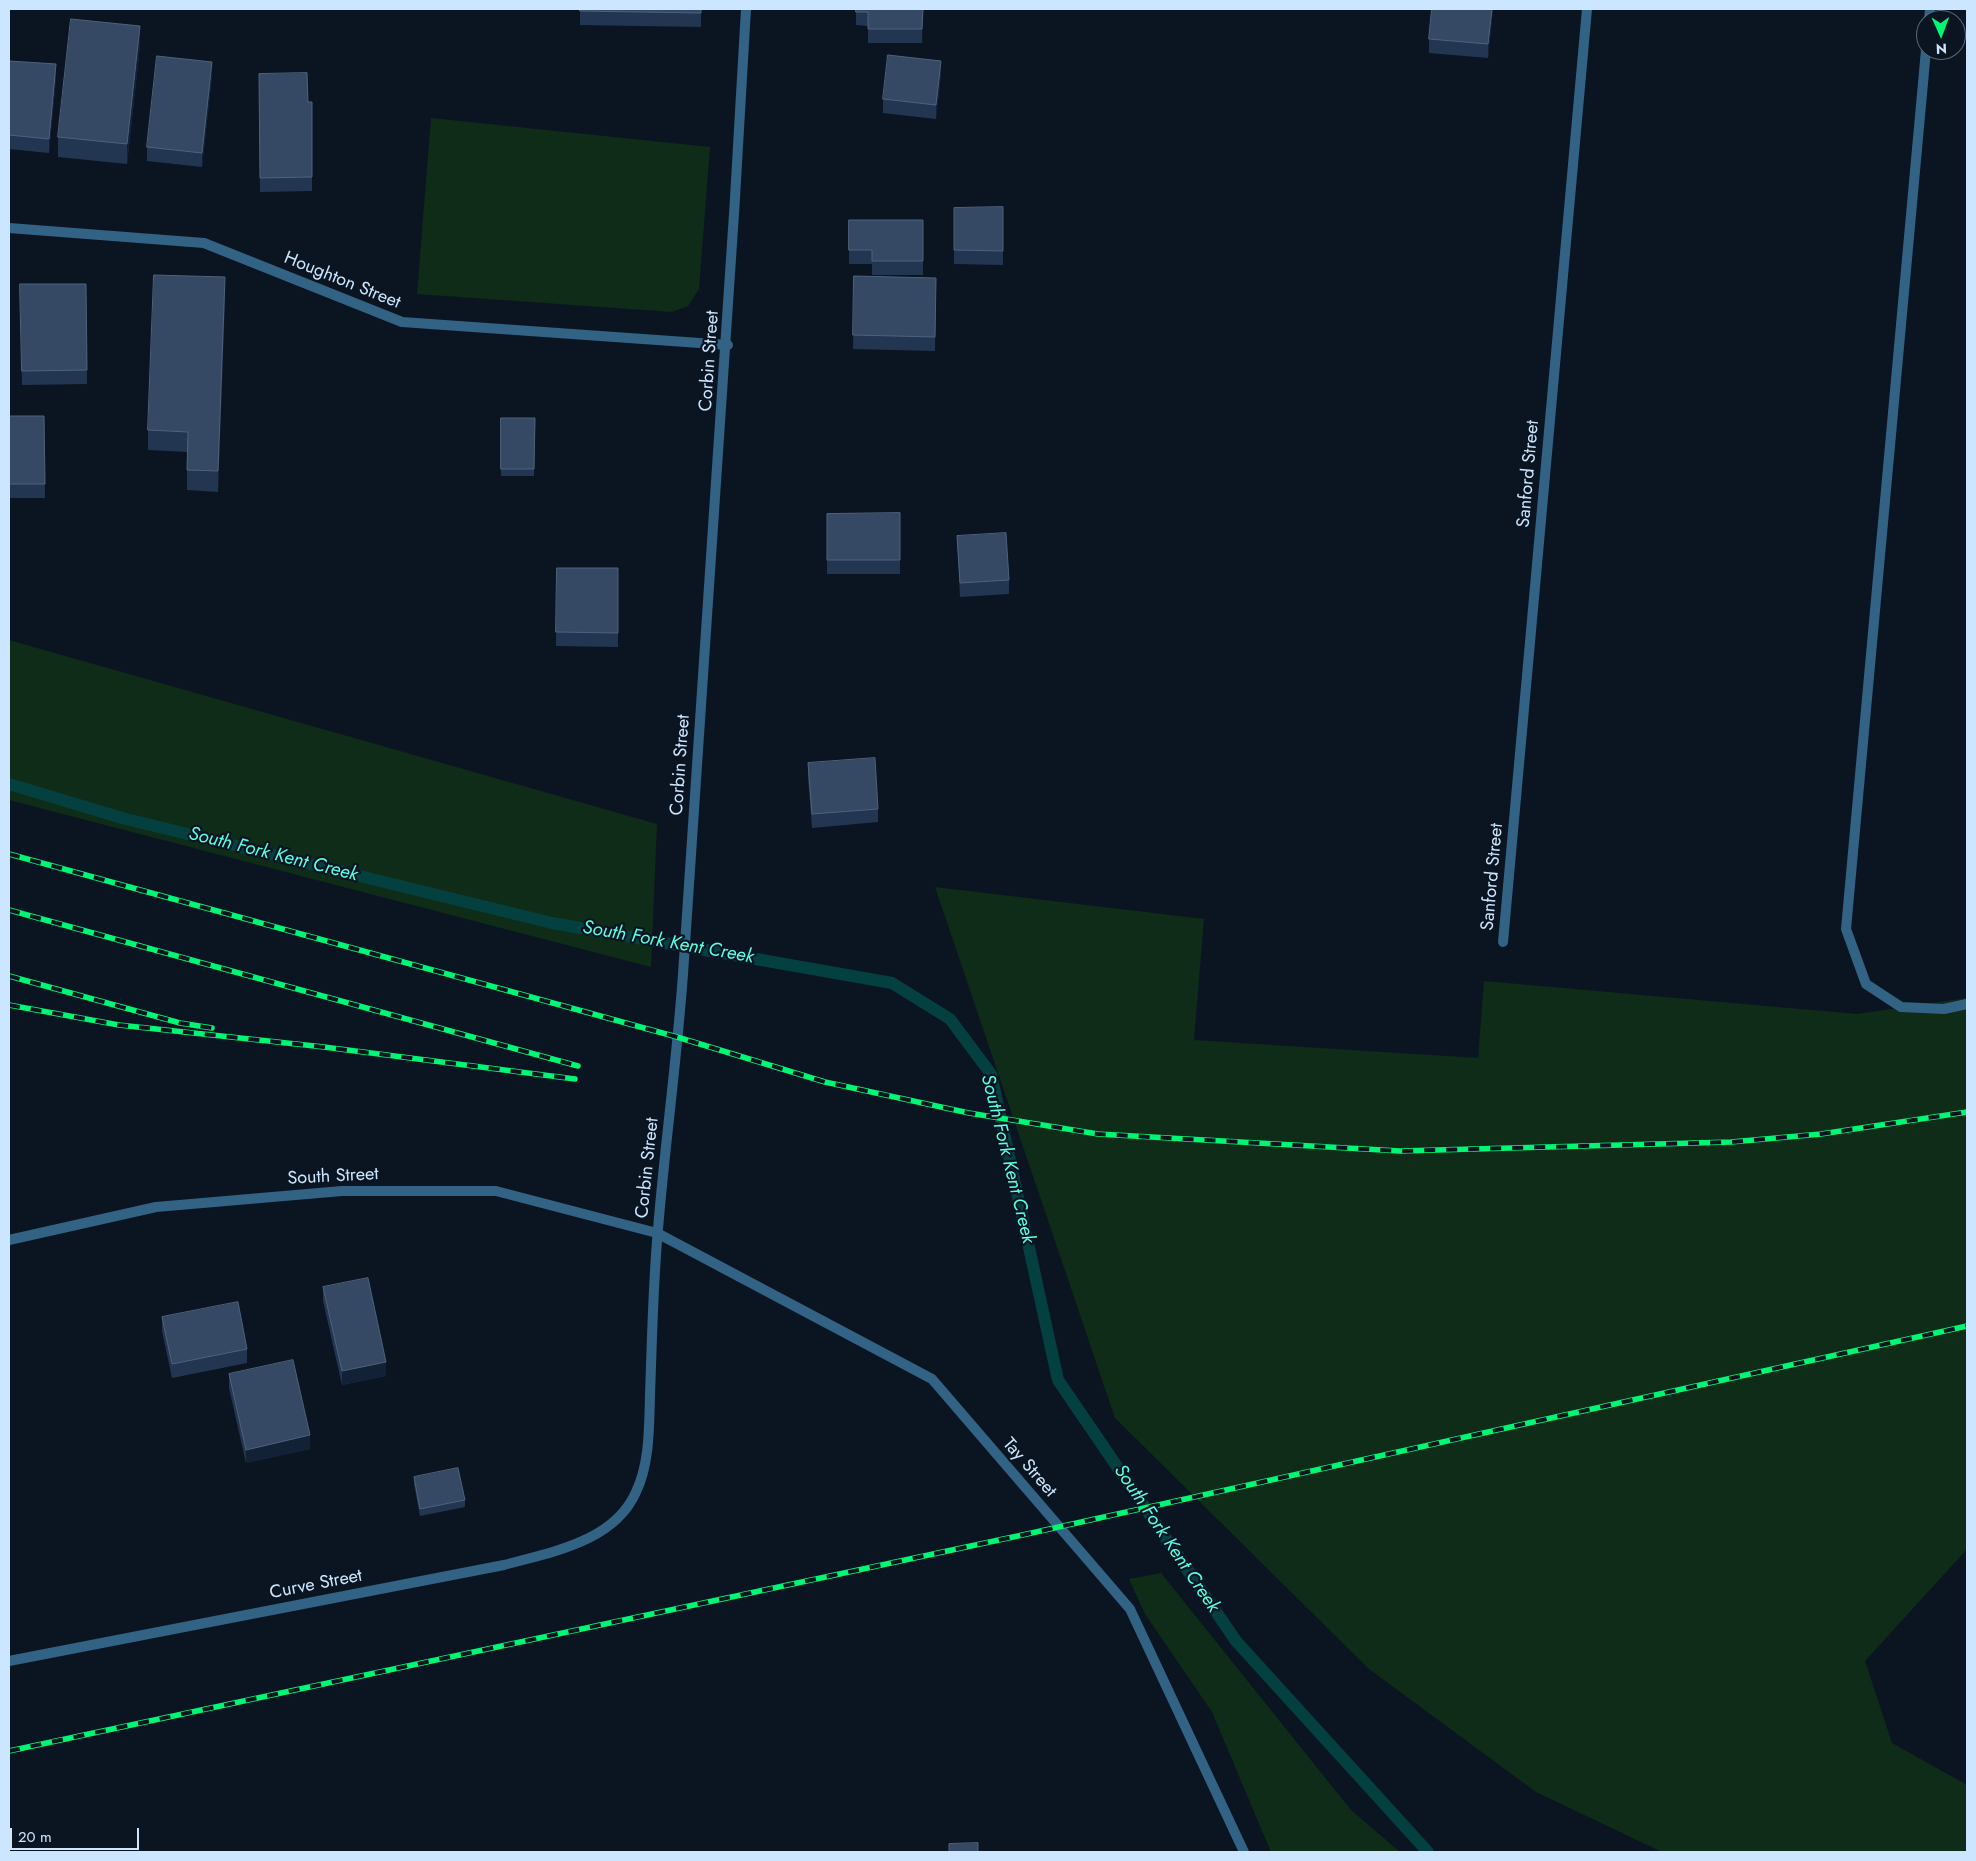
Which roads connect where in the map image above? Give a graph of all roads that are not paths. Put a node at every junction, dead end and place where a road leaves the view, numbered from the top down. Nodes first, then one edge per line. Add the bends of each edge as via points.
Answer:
1 (746, 9) edge
2 (1587, 9) edge
3 (1925, 60) edge
4 (9, 228) edge
5 (728, 345) junction
6 (1504, 942) dead end
7 (1967, 1004) edge
8 (657, 1233) junction
9 (9, 1240) edge
10 (622, 1517) joint
11 (9, 1661) edge
12 (1244, 1852) edge

1 - 5 street, Corbin Street
2 - 6 street, Sanford Street
3 - 7 street via 1846,929 1866,984 1902,1008 1944,1009
4 - 5 street, Houghton Street via 204,243 402,322
5 - 8 street, Corbin Street via 683,975
8 - 9 street, South Street via 496,1191 342,1191 156,1207
8 - 10 street, Corbin Street via 645,1465 637,1491
8 - 12 street, Tay Street via 932,1379 1130,1609
10 - 11 street, Curve Street via 597,1533 563,1548 504,1565

